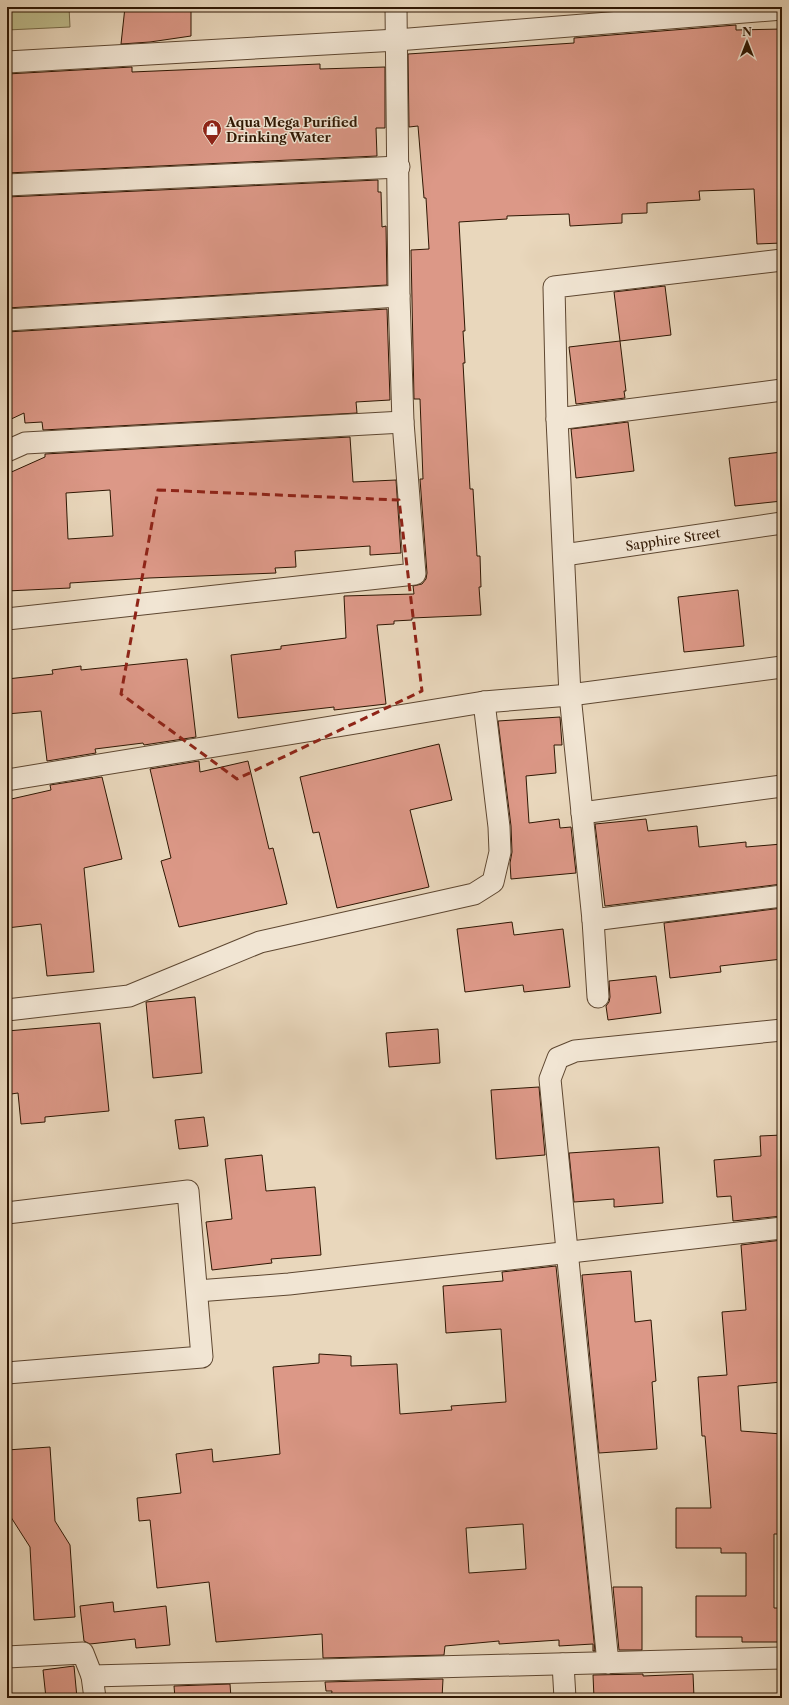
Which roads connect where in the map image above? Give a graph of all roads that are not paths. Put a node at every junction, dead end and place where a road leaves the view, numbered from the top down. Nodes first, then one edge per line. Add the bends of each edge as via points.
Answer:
1 (396, 7) edge
2 (782, 9) edge
3 (397, 40) junction
4 (7, 62) edge
5 (399, 167) junction
6 (7, 185) edge
7 (782, 260) edge
8 (399, 296) junction
9 (7, 320) edge
10 (782, 390) edge
11 (557, 419) junction
12 (403, 422) junction
13 (7, 451) edge
14 (782, 523) edge
15 (564, 555) junction
16 (7, 619) edge
17 (782, 667) edge
18 (570, 695) junction
19 (484, 702) junction
20 (7, 780) edge
21 (782, 786) edge
22 (582, 813) junction
23 (782, 896) edge
24 (593, 920) junction
25 (598, 996) dead end
26 (7, 1010) edge
27 (782, 1030) edge
28 (7, 1213) edge
29 (782, 1228) edge
30 (567, 1251) junction
31 (197, 1292) junction
32 (7, 1373) edge
33 (7, 1657) edge
34 (782, 1658) edge
35 (608, 1663) junction
36 (563, 1664) junction
37 (92, 1676) junction
38 (95, 1698) edge
39 (565, 1698) edge

1 - 3 street
2 - 3 street
3 - 4 street
3 - 5 street
5 - 6 street
5 - 8 street
7 - 11 street via 554,287
8 - 9 street
8 - 12 street
10 - 11 street
11 - 15 street
12 - 13 street via 25,443
12 - 16 street via 415,574
14 - 15 street, Sapphire Street
15 - 18 street
17 - 18 street
18 - 19 street
18 - 22 street
19 - 20 street
19 - 26 street via 500,846 493,882 474,894 260,942 129,996
21 - 22 street
22 - 24 street
23 - 24 street
24 - 25 street
27 - 30 street via 574,1051 558,1058 550,1079
28 - 31 street via 188,1191
29 - 30 street
30 - 31 street via 289,1284
30 - 35 street
31 - 32 street via 202,1357
33 - 37 street via 83,1653
34 - 35 street
35 - 36 street
36 - 37 street
36 - 39 street
37 - 38 street

